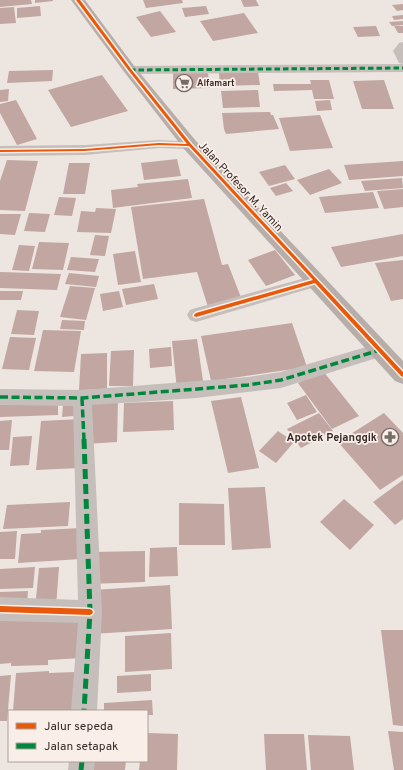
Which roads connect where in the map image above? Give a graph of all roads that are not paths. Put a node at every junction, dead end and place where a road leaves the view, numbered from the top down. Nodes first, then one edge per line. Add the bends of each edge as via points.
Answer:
1 (78, 0) edge
2 (403, 46) edge
3 (403, 60) edge
4 (403, 68) edge
5 (130, 70) junction
6 (190, 145) junction
7 (0, 150) edge
8 (316, 282) junction
9 (196, 315) dead end
10 (380, 350) junction
11 (403, 375) edge
12 (0, 397) edge
13 (82, 398) junction
14 (0, 609) edge
15 (90, 612) junction
16 (84, 710) edge

1 - 5 main road, Jalan Profesor M. Yamin
2 - 3 street via 399,51
4 - 5 street
5 - 6 main road, Jalan Profesor M. Yamin
6 - 7 street via 159,144 85,150
6 - 8 main road, Jalan Profesor M. Yamin
8 - 9 street
8 - 10 main road, Jalan Profesor M. Yamin
10 - 11 main road, Jalan Profesor M. Yamin
10 - 13 street via 281,380 196,390
12 - 13 street
13 - 15 street
14 - 15 street
15 - 16 street

